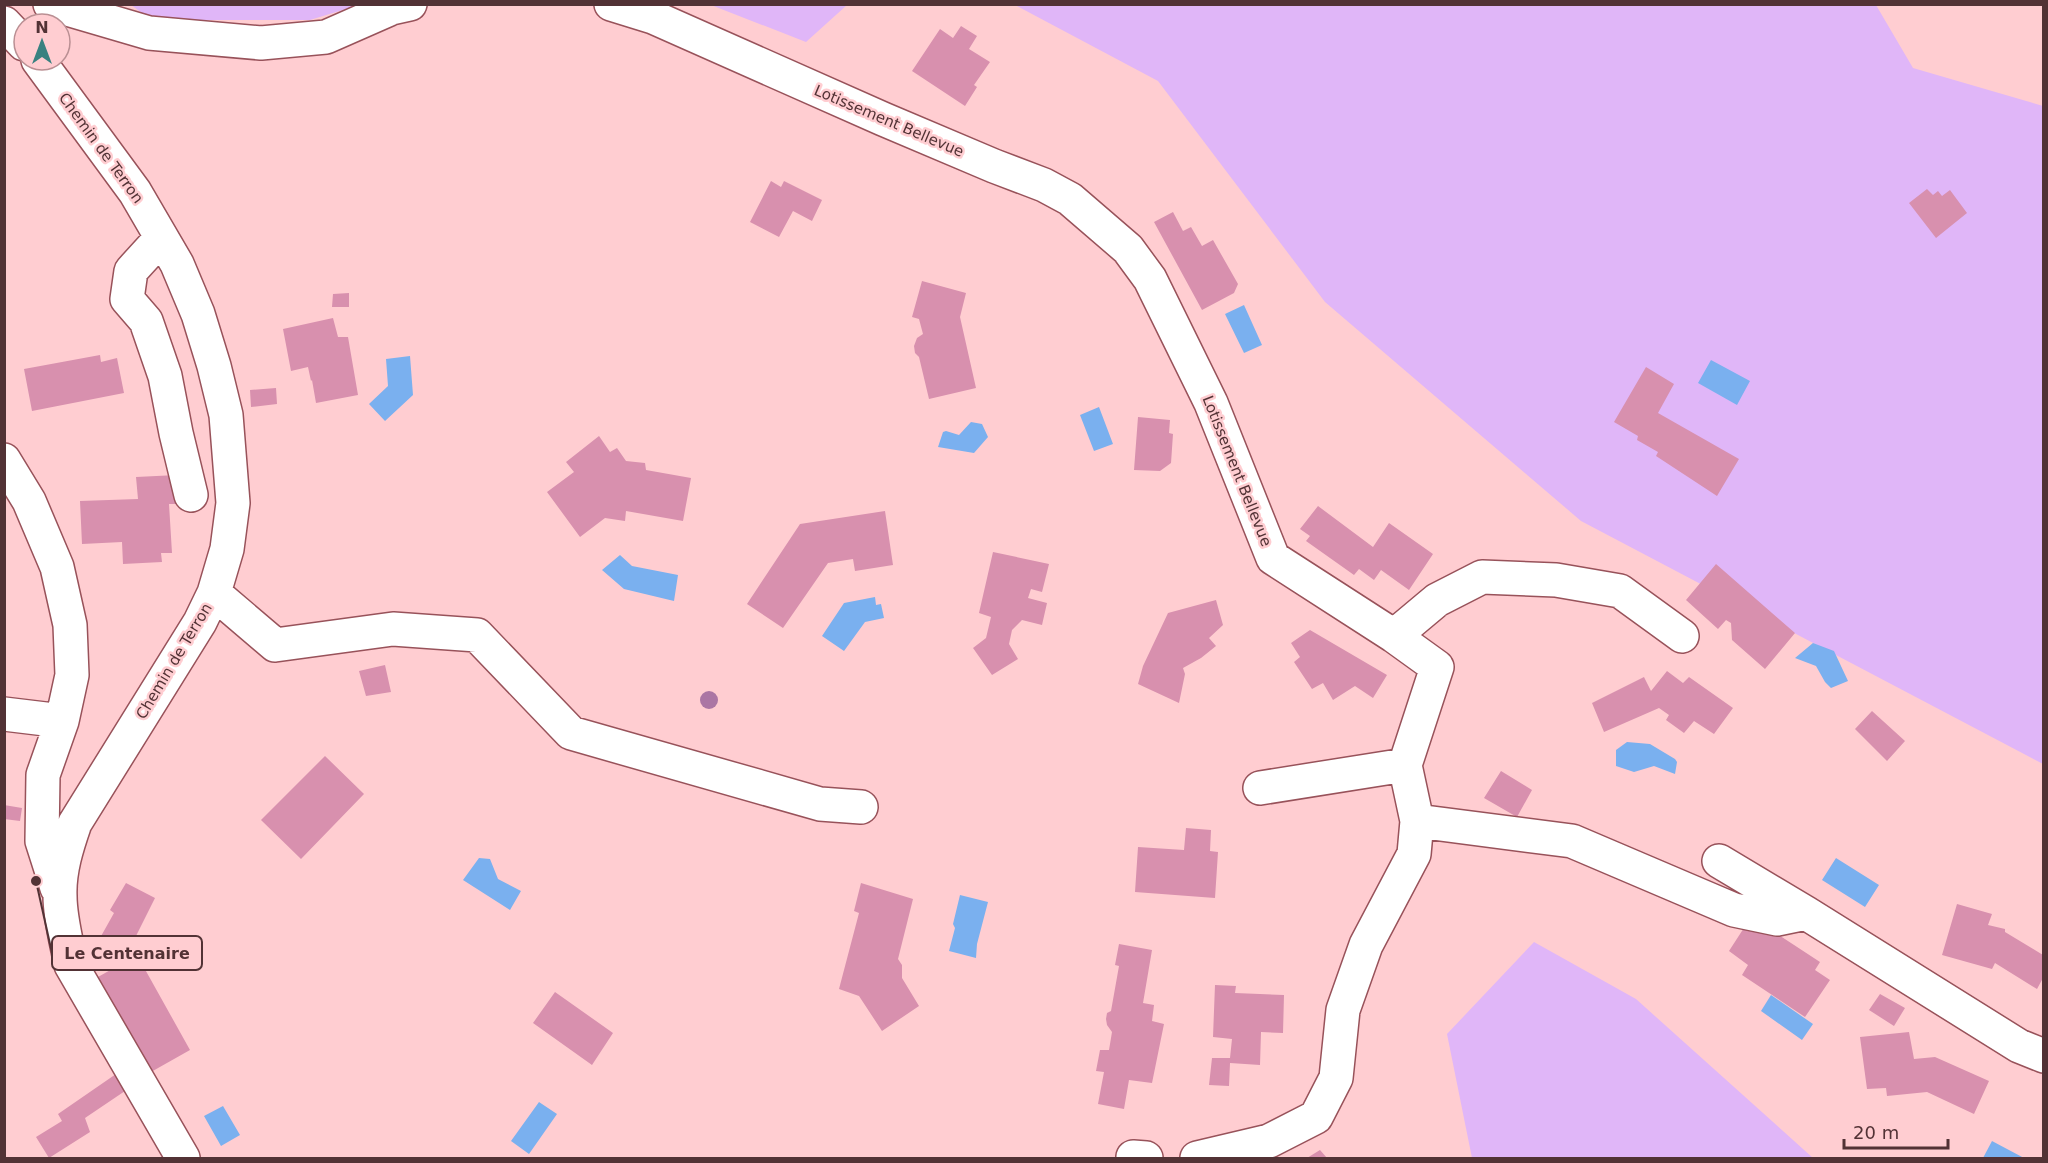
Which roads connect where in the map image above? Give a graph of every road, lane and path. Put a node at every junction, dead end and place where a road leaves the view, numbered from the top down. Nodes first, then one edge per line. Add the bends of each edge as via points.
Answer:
1 (50, 4) edge
2 (410, 4) edge
3 (611, 4) edge
4 (47, 72) edge
5 (161, 238) junction
6 (4, 460) edge
7 (191, 495) dead end
8 (214, 593) junction
9 (1394, 636) junction
10 (1682, 636) dead end
11 (4, 714) edge
12 (62, 721) junction
13 (1405, 765) junction
14 (1260, 788) dead end
15 (861, 807) dead end
16 (1417, 821) junction
17 (1719, 861) dead end
18 (60, 895) junction
19 (1806, 913) junction
20 (2043, 1056) edge
21 (183, 1158) edge
22 (1197, 1158) edge

1 - 2 street via 149,33 261,43 326,37
3 - 9 street, Lotissement Bellevue via 653,17 1071,199 1128,249 1150,279 1211,403 1273,558
4 - 5 street, Chemin de Terron via 135,192
5 - 7 street via 131,271 127,298 146,321 165,376
5 - 8 street, Chemin de Terron via 177,264 198,314 226,415 233,503 227,549
6 - 12 street via 29,501 57,567 70,625 72,675
8 - 15 street via 275,645 393,629 477,635 571,733 808,801
8 - 18 street, Chemin de Terron via 201,622 75,823 64,856
9 - 10 street via 1437,600 1482,577 1556,580 1620,591
9 - 13 street, Lotissement Bellevue via 1437,667
11 - 12 street
12 - 18 street via 43,775 42,841
13 - 14 street
13 - 16 street
16 - 19 street via 1572,841 1734,910 1777,919
16 - 22 street via 1414,854 1366,945 1343,1010 1336,1078 1316,1117 1269,1142
17 - 19 street
18 - 21 street, Chemin de Terron via 71,965
19 - 20 street via 2019,1046

